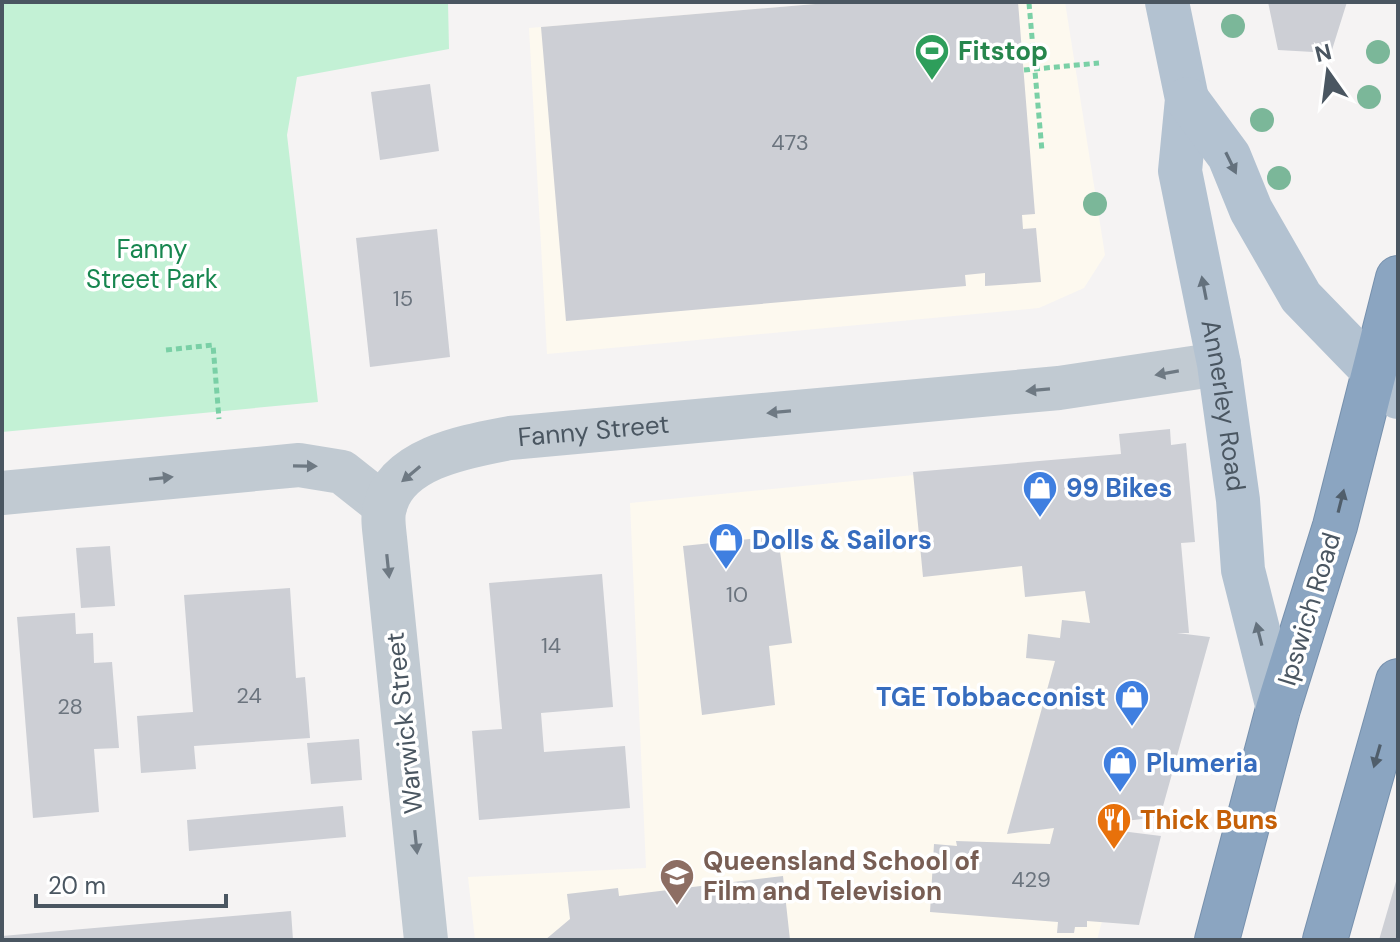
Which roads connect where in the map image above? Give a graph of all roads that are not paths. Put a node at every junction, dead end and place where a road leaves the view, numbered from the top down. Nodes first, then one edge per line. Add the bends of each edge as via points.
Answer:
1 (1167, 2) edge
2 (1187, 99) junction
3 (1398, 278) edge
4 (1219, 364) junction
5 (1385, 385) edge
6 (2, 493) edge
7 (385, 506) junction
8 (1398, 681) edge
9 (1278, 709) junction
10 (426, 940) edge
11 (1217, 940) edge
12 (1325, 940) edge

1 - 2 main road, Annerley Road
4 -> 2 main road, Annerley Road via 1180,171
2 -> 5 main road, Annerley Road via 1229,156 1257,222 1301,297
3 - 5 highway, Ipswich Road
4 -> 7 street, Fanny Street via 1059,388 510,438 447,450 414,470
9 -> 4 main road, Annerley Road via 1243,570
9 -> 5 highway, Ipswich Road
6 -> 7 street via 299,465 342,472
7 -> 10 street, Warwick Street
8 -> 12 highway
9 - 11 highway, Ipswich Road

